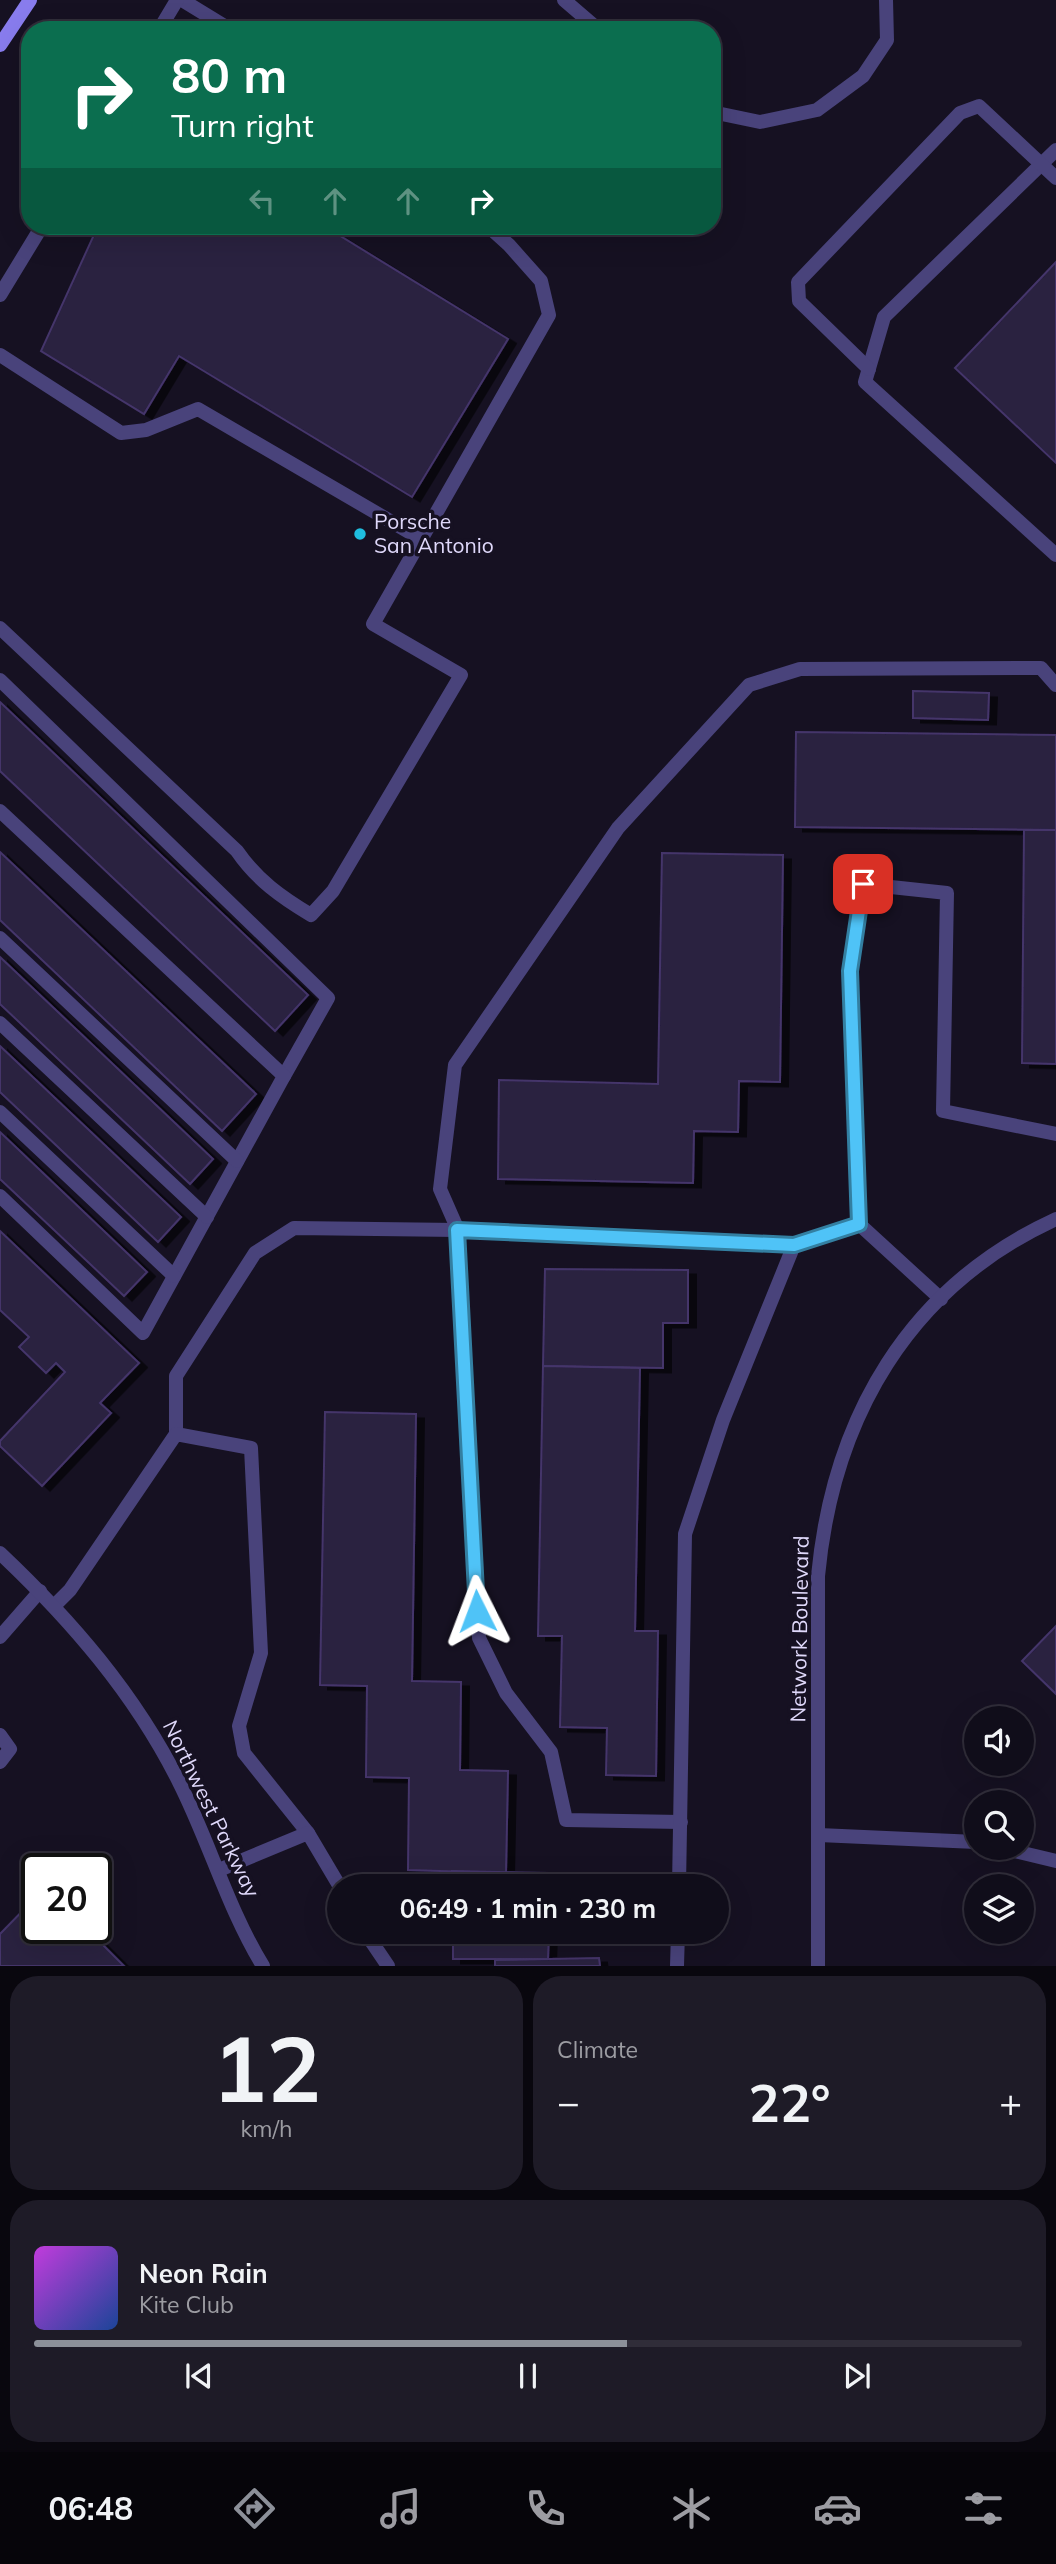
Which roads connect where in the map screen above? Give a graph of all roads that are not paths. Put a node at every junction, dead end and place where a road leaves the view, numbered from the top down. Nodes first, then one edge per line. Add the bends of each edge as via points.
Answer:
1 (30, 0) edge
2 (177, 0) edge
3 (183, 0) edge
4 (564, 0) edge
5 (886, 0) edge
6 (164, 21) edge
7 (217, 21) edge
8 (588, 21) edge
9 (0, 45) edge
10 (721, 114) edge
11 (1056, 150) edge
12 (1041, 164) junction
13 (1056, 178) edge
14 (37, 235) edge
15 (498, 235) edge
16 (0, 295) edge
17 (0, 355) edge
18 (869, 369) junction
19 (422, 539) junction
20 (1056, 555) edge
21 (0, 628) edge
22 (0, 680) edge
23 (1056, 685) edge
24 (0, 811) edge
25 (0, 938) edge
26 (0, 1023) edge
27 (284, 1076) junction
28 (0, 1112) edge
29 (1056, 1134) edge
30 (237, 1161) junction
31 (0, 1196) edge
32 (207, 1217) junction
33 (1056, 1219) edge
34 (859, 1224) junction
35 (457, 1230) junction
36 (794, 1245) junction
37 (174, 1276) junction
38 (941, 1299) junction
39 (176, 1434) junction
40 (0, 1553) edge
41 (40, 1591) junction
42 (54, 1606) junction
43 (0, 1637) edge
44 (0, 1735) edge
45 (0, 1762) edge
46 (681, 1822) junction
47 (308, 1833) junction
48 (819, 1835) junction
49 (964, 1841) edge
50 (1034, 1856) edge
51 (1056, 1861) edge
52 (219, 1870) junction
53 (332, 1874) edge
54 (679, 1874) edge
55 (373, 1944) edge
56 (678, 1944) edge
57 (263, 1965) edge
58 (388, 1965) edge
59 (677, 1965) edge
60 (818, 1965) edge

1 - 9 main road
2 - 6 street
3 - 7 street
4 - 8 street
5 - 10 street via 887,40 863,76 817,110 760,122
11 - 12 street
12 - 13 street
12 - 18 street via 884,317
12 - 18 street via 979,106 960,113 798,282 799,301
14 - 16 street
15 - 19 street via 541,281 549,315
17 - 19 street via 121,433 146,430 198,409
18 - 20 street via 864,382
19 - 21 street via 373,624 461,675 333,891 311,915 251,872 237,851
22 - 27 street via 328,998
23 - 35 street via 1041,668 1027,668 800,670 749,685 618,828 454,1065 440,1189
24 - 27 street
25 - 30 street
26 - 32 street
27 - 30 street
28 - 37 street
29 - 34 street via 943,1111 947,893 863,884 850,971
30 - 32 street
31 - 37 street via 143,1333
32 - 37 street
33 - 38 street, Network Boulevard via 1002,1248
34 - 36 street
34 - 38 street
35 - 36 street
35 - 39 street via 294,1228 255,1253 176,1376
35 - 46 street via 479,1638 506,1693 551,1752 566,1819
36 - 46 street via 723,1420 685,1534
38 - 48 street, Network Boulevard via 881,1371 847,1439 831,1490 818,1576
39 - 42 street via 70,1590
39 - 47 street via 251,1448 261,1654 239,1726 244,1753
40 - 41 street, Northwest Parkway
41 - 42 street, Northwest Parkway
41 - 43 street
42 - 52 street, Northwest Parkway via 93,1649 139,1713 179,1781
44 - 45 street via 10,1749
46 - 54 street
47 - 52 street
47 - 53 street
48 - 49 street
48 - 60 street, Network Boulevard
50 - 51 street
52 - 57 street, Northwest Parkway
55 - 58 street
56 - 59 street

